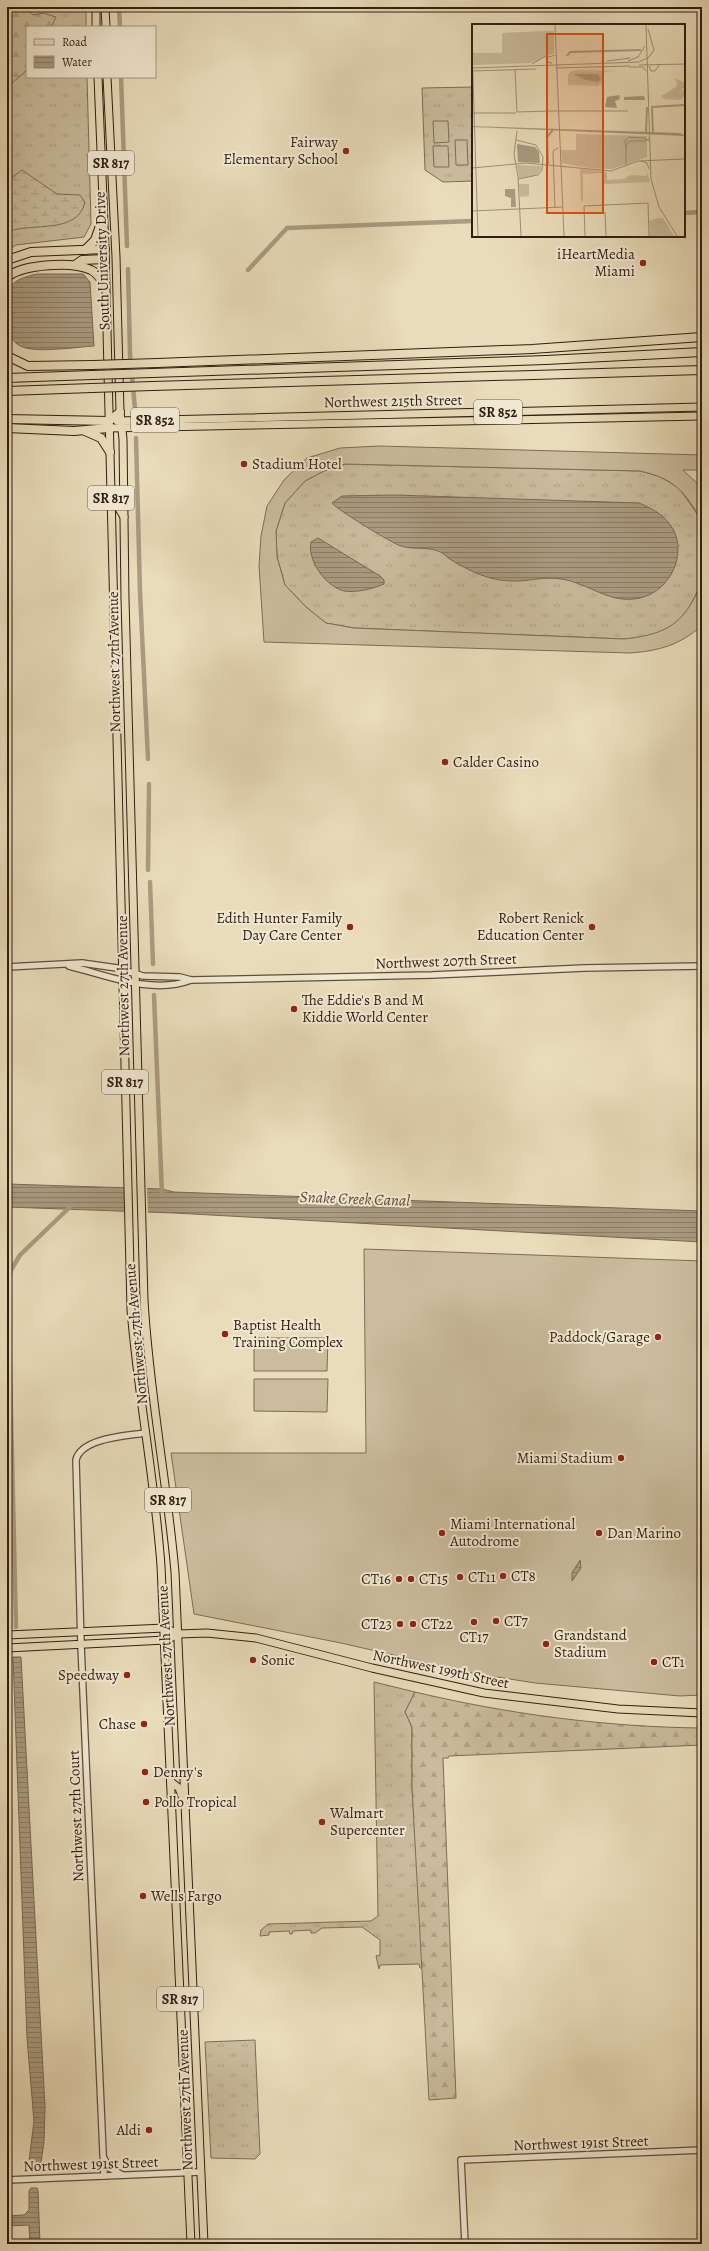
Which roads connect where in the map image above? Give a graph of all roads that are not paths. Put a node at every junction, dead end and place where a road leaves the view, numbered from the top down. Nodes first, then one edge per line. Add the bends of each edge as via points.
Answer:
1 (96, 7) edge
2 (105, 7) edge
3 (96, 26) edge
4 (106, 26) edge
5 (98, 78) edge
6 (108, 78) edge
7 (103, 217) junction
8 (105, 249) junction
9 (86, 250) junction
10 (116, 250) junction
11 (116, 257) junction
12 (105, 259) junction
13 (7, 260) edge
14 (75, 265) junction
15 (7, 277) edge
16 (105, 286) junction
17 (702, 336) edge
18 (702, 352) edge
19 (7, 356) edge
20 (702, 368) edge
21 (7, 378) edge
22 (7, 391) edge
23 (702, 407) edge
24 (623, 409) junction
25 (121, 416) junction
26 (702, 416) edge
27 (288, 417) junction
28 (608, 418) junction
29 (7, 419) edge
30 (109, 425) junction
31 (288, 425) junction
32 (7, 428) edge
33 (122, 428) junction
34 (85, 431) junction
35 (110, 452) junction
36 (111, 504) junction
37 (125, 521) junction
38 (113, 588) junction
39 (125, 599) junction
40 (114, 611) junction
41 (121, 877) junction
42 (133, 877) junction
43 (66, 965) junction
44 (702, 966) edge
45 (7, 967) edge
46 (123, 970) junction
47 (136, 974) junction
48 (123, 979) junction
49 (191, 980) junction
50 (136, 983) junction
51 (136, 1368) junction
52 (149, 1368) junction
53 (145, 1433) junction
54 (168, 1499) junction
55 (155, 1500) junction
56 (165, 1628) junction
57 (80, 1632) junction
58 (178, 1634) junction
59 (7, 1635) edge
60 (166, 1640) junction
61 (80, 1645) junction
62 (7, 1648) edge
63 (702, 1713) edge
64 (171, 1782) junction
65 (185, 1805) junction
66 (102, 2150) junction
67 (702, 2150) edge
68 (188, 2172) junction
69 (201, 2172) junction
70 (104, 2176) junction
71 (124, 2176) junction
72 (7, 2180) edge
73 (191, 2244) edge
74 (204, 2244) edge
75 (465, 2244) edge

1 - 3 main road
2 - 4 main road
5 - 7 main road, South University Drive / SR 817
6 - 10 main road, South University Drive / SR 817
7 - 8 main road, South University Drive / SR 817
7 - 9 highway via 95,240
8 - 9 highway
8 - 10 main road
8 - 12 main road, South University Drive / SR 817
9 - 13 highway via 31,252
10 - 11 main road, South University Drive / SR 817
11 - 12 main road
11 - 25 main road, South University Drive / SR 817
12 - 14 highway via 82,260
12 - 16 main road, South University Drive / SR 817
14 - 15 highway via 31,267 16,271
14 - 16 highway via 93,271
16 - 30 main road, South University Drive / SR 817
17 - 19 highway, bridge via 532,350 93,365 28,366
18 - 21 highway, bridge
20 - 22 highway, bridge via 673,371
23 - 24 main road, Northwest 215th Street / SR 852
24 - 27 main road, Northwest 215th Street / SR 852
24 - 28 main road via 619,414
25 - 27 main road, Northwest 215th Street / SR 852
25 - 30 highway
25 - 33 main road, Northwest 27th Avenue / SR 817
26 - 28 main road, Northwest 215th Street / SR 852
27 - 31 main road
28 - 31 main road, Northwest 215th Street / SR 852
29 - 30 highway
30 - 33 main road, Northwest 215th Street / SR 852
30 - 34 highway
30 - 35 main road, Northwest 27th Avenue / SR 817
31 - 33 main road, Northwest 215th Street / SR 852
32 - 34 highway
33 - 37 main road, Northwest 27th Avenue / SR 817
34 - 35 highway via 101,438
35 - 36 main road, Northwest 27th Avenue / SR 817
36 - 37 main road via 121,510
36 - 38 main road, Northwest 27th Avenue / SR 817
37 - 39 main road, Northwest 27th Avenue / SR 817
38 - 39 main road
38 - 40 main road, Northwest 27th Avenue / SR 817
39 - 40 main road
39 - 42 main road, Northwest 27th Avenue / SR 817
40 - 41 main road, Northwest 27th Avenue / SR 817
41 - 42 main road
41 - 46 main road, Northwest 27th Avenue / SR 817
42 - 47 main road, Northwest 27th Avenue / SR 817
43 - 45 street, Northwest 207th Street
43 - 46 street, Northwest 207th Street via 93,964
43 - 48 street, Northwest 207th Street
44 - 49 street, Northwest 207th Street
46 - 47 street, Northwest 207th Street
46 - 48 main road, Northwest 27th Avenue / SR 817
47 - 49 street, Northwest 207th Street
47 - 50 main road, Northwest 27th Avenue / SR 817
48 - 50 street, Northwest 207th Street
48 - 51 main road, Northwest 27th Avenue / SR 817 via 131,1310
49 - 50 street, Northwest 207th Street via 180,984
50 - 52 main road, Northwest 27th Avenue / SR 817 via 144,1300
51 - 52 main road
51 - 53 main road, Northwest 27th Avenue / SR 817
52 - 54 main road, Northwest 27th Avenue / SR 817
53 - 55 main road, Northwest 27th Avenue / SR 817
53 - 57 street, Northwest 27th Court via 94,1442 82,1449 77,1456
54 - 55 main road
54 - 58 main road, Northwest 27th Avenue / SR 817
55 - 56 main road, Northwest 27th Avenue / SR 817
56 - 57 main road, Northwest 199th Street
56 - 58 main road, Northwest 199th Street
56 - 60 main road, Northwest 27th Avenue / SR 817
57 - 59 main road, Northwest 199th Street
57 - 61 street, Northwest 27th Court
58 - 60 main road, Northwest 199th Street
58 - 63 main road, Northwest 199th Street via 207,1633 256,1638 484,1693 618,1709
58 - 65 main road, Northwest 27th Avenue / SR 817
60 - 61 main road, Northwest 199th Street
60 - 64 main road, Northwest 27th Avenue / SR 817
61 - 62 main road, Northwest 199th Street
61 - 66 street, Northwest 27th Court
64 - 65 main road via 179,1788
64 - 68 main road, Northwest 27th Avenue / SR 817
65 - 69 main road, Northwest 27th Avenue / SR 817
66 - 70 street, Northwest 27th Court
66 - 71 street via 108,2167
67 - 75 street, Northwest 191st Street via 461,2160
68 - 69 street, Northwest 191st Street
68 - 71 street, Northwest 191st Street
68 - 73 main road, Northwest 27th Avenue / SR 817
69 - 74 main road, Northwest 27th Avenue / SR 817
70 - 71 street, Northwest 191st Street
70 - 72 street, Northwest 191st Street

